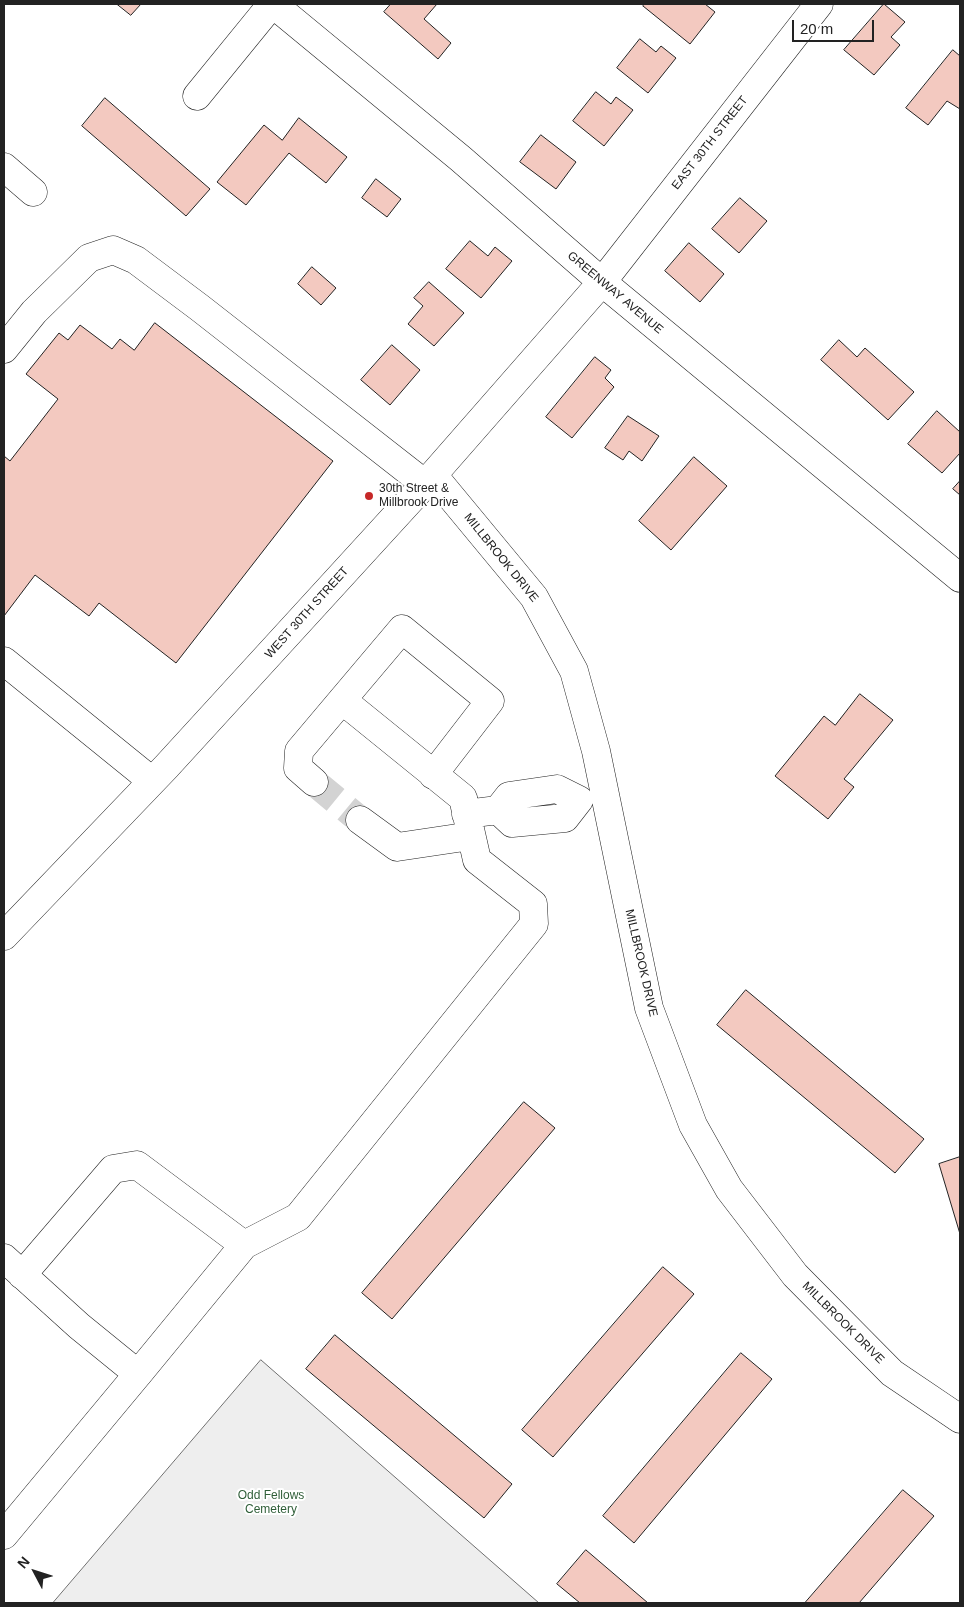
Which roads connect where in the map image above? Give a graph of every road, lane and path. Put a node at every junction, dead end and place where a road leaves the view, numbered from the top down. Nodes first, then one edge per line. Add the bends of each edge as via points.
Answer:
1 (273, 4) edge
2 (819, 4) edge
3 (197, 96) dead end
4 (4, 167) edge
5 (33, 192) dead end
6 (602, 282) junction
7 (4, 349) edge
8 (429, 480) junction
9 (960, 578) edge
10 (4, 661) edge
11 (342, 700) junction
12 (433, 775) junction
13 (152, 781) junction
14 (314, 782) tunnel mouth
15 (592, 797) junction
16 (360, 820) tunnel mouth
17 (469, 825) junction
18 (4, 936) edge
19 (244, 1245) junction
20 (13, 1266) edge
21 (138, 1374) junction
22 (960, 1419) edge
23 (4, 1535) edge

1 - 3 street
1 - 6 street, GREENWAY AVENUE via 461,159
2 - 6 street, EAST 30TH STREET
4 - 5 street
6 - 8 street, WEST 30TH STREET
6 - 9 street, GREENWAY AVENUE
7 - 8 street, MILLBROOK DRIVE via 34,312 89,258 112,250 136,260
8 - 13 street, WEST 30TH STREET
8 - 15 street, MILLBROOK DRIVE via 534,597 574,671 596,751
10 - 13 street
11 - 12 street
11 - 12 street via 402,629 410,635 490,702
11 - 14 street via 299,751 298,768
12 - 17 street via 463,798
13 - 18 street, WEST 30TH STREET
15 - 17 street via 565,818 512,823 498,810
15 - 22 street, MILLBROOK DRIVE via 649,1008 693,1125 729,1189 795,1275 892,1373
16 - 17 street via 397,847
17 - 19 street via 477,860 533,904 534,924 298,1217
19 - 20 street via 137,1165 113,1169
19 - 21 street
20 - 21 street
21 - 23 street

